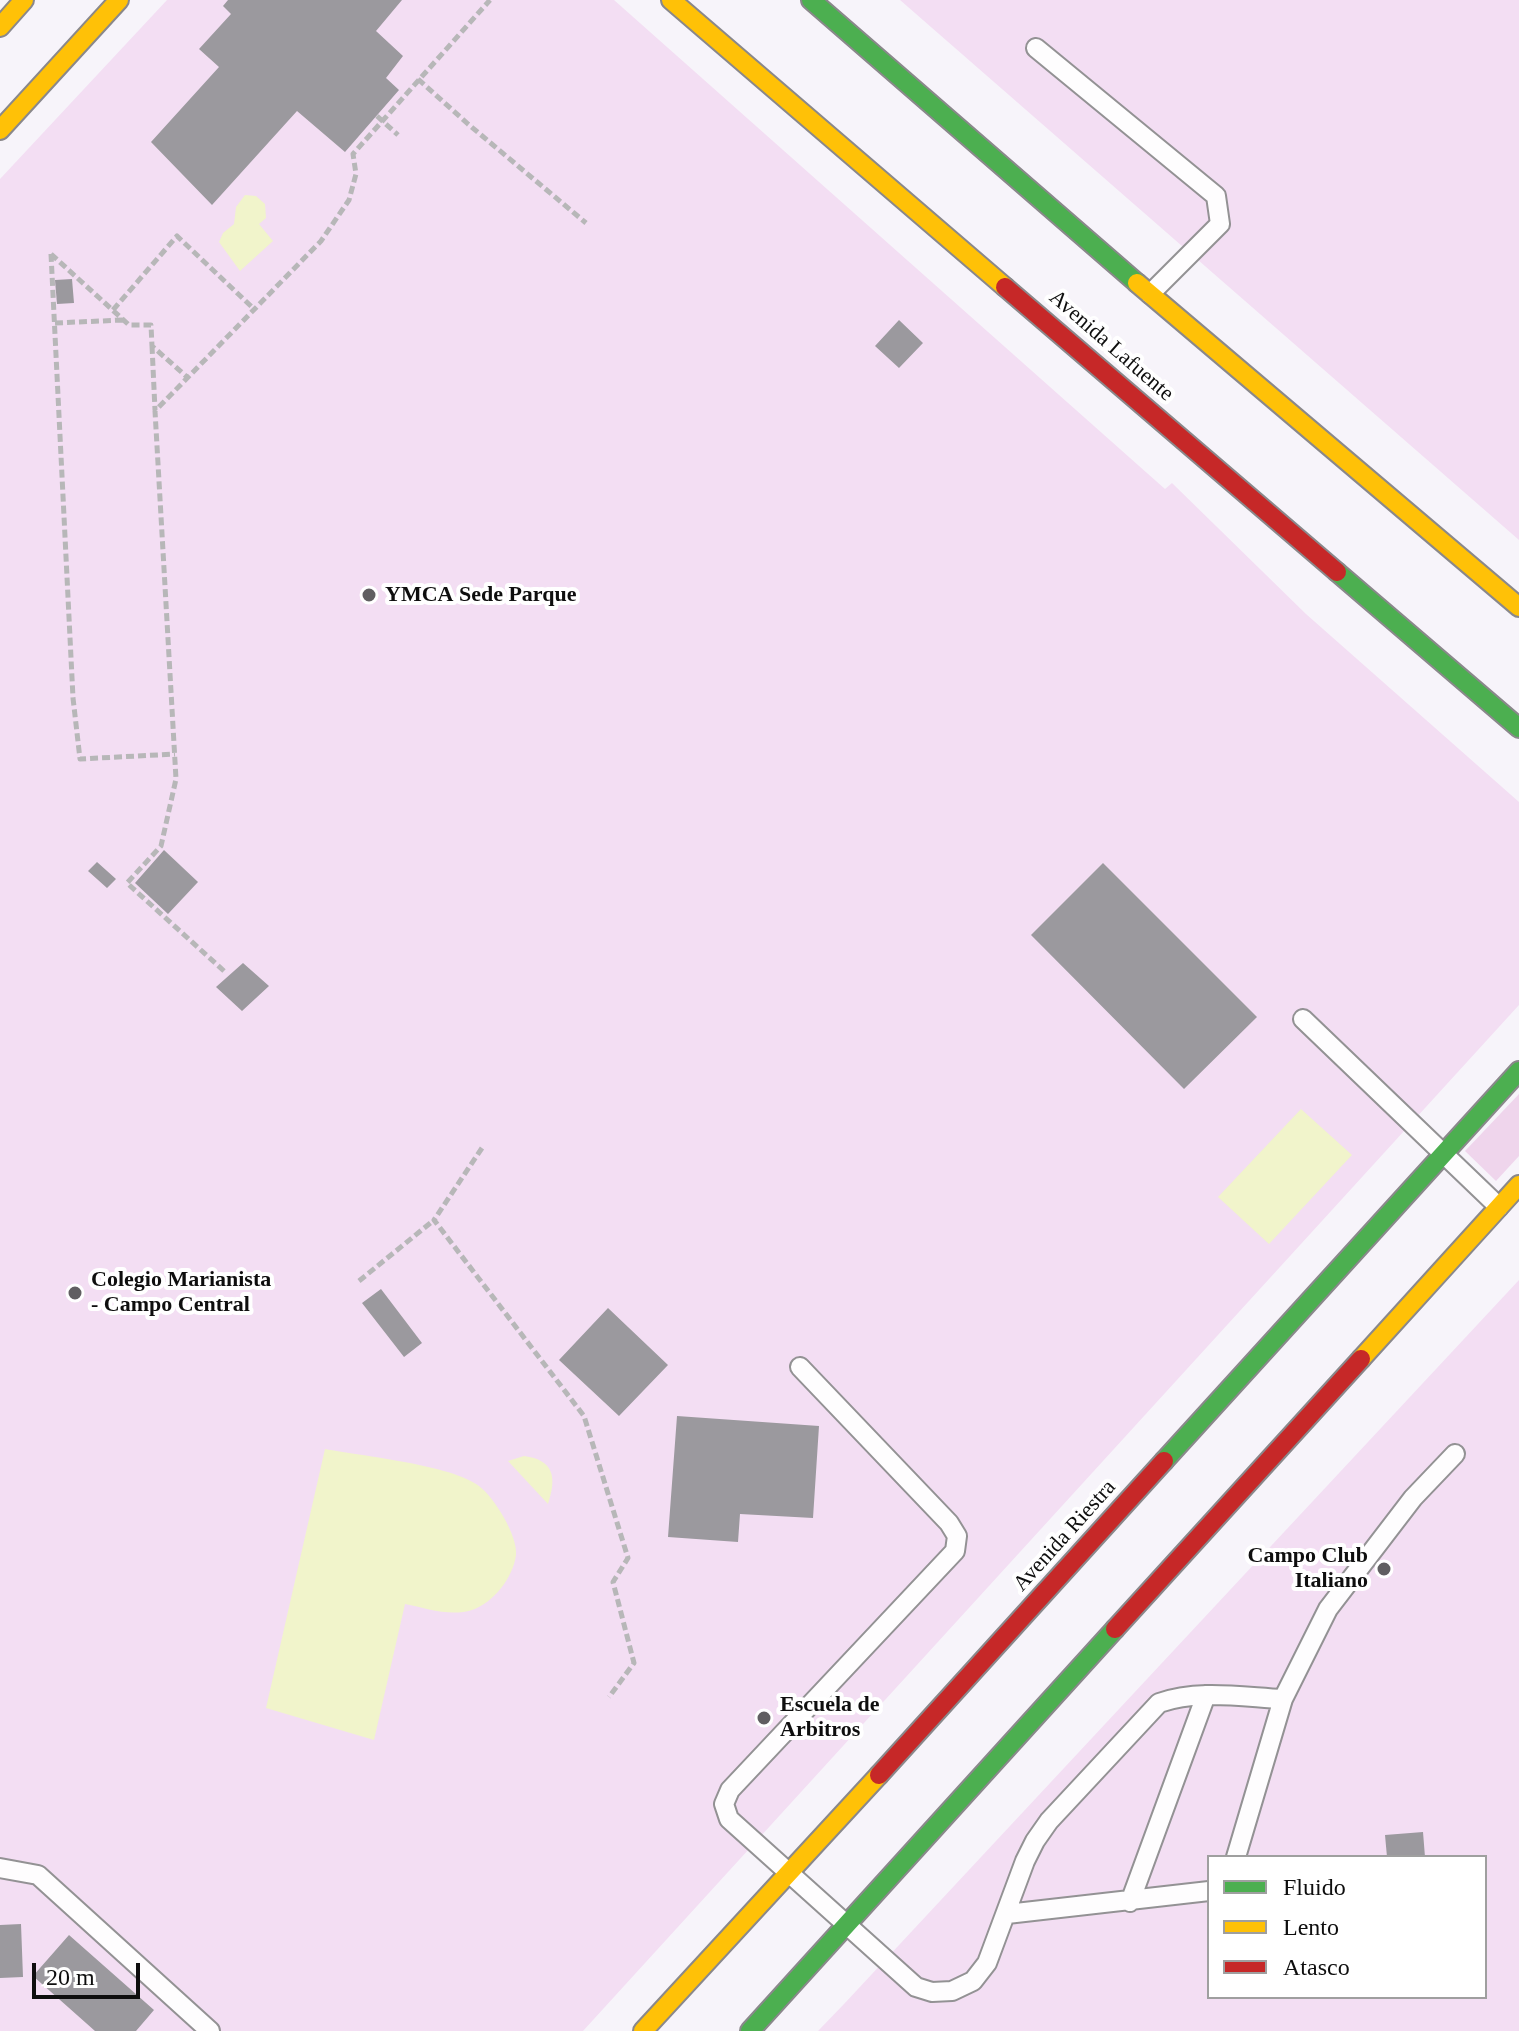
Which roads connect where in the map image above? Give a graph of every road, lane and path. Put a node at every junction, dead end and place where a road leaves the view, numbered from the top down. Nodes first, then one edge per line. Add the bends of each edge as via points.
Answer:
1 (24, 0) edge
2 (119, 0) edge
3 (490, 0) edge
4 (671, 0) edge
5 (811, 0) edge
6 (0, 27) edge
7 (1036, 48) dead end
8 (418, 79) junction
9 (377, 116) dead end
10 (0, 130) edge
11 (398, 135) dead end
12 (586, 223) dead end
13 (1150, 294) junction
14 (254, 309) junction
15 (113, 310) junction
16 (124, 320) junction
17 (55, 323) junction
18 (152, 346) junction
19 (187, 377) junction
20 (155, 411) junction
21 (1519, 607) edge
22 (1519, 728) edge
23 (175, 754) junction
24 (224, 971) dead end
25 (1303, 1019) dead end
26 (1519, 1071) edge
27 (482, 1148) dead end
28 (1444, 1157) junction
29 (1519, 1185) edge
30 (1499, 1207) junction
31 (434, 1220) junction
32 (359, 1281) dead end
33 (800, 1367) dead end
34 (1455, 1454) dead end
35 (1206, 1695) junction
36 (609, 1697) dead end
37 (1283, 1699) junction
38 (1237, 1855) edge
39 (0, 1868) edge
40 (789, 1874) junction
41 (1207, 1891) edge
42 (1130, 1902) junction
43 (1007, 1914) junction
44 (845, 1926) junction
45 (210, 2031) edge
46 (643, 2031) edge
47 (750, 2031) edge

1 - 6 main road
2 - 10 main road
3 - 8 path
4 - 22 main road, Avenida Lafuente
5 - 13 main road
7 - 13 lane via 1216,196 1220,224
8 - 12 path
8 - 14 path via 353,154 356,174 349,200 321,241
9 - 11 path, bridge
13 - 21 main road
14 - 15 path via 177,236
14 - 19 path
15 - 16 path
15 - 17 path via 51,254
16 - 17 path
16 - 18 path via 129,325 151,325
17 - 23 path via 80,759
18 - 19 path
18 - 20 path
19 - 20 path
20 - 23 path
23 - 24 path via 176,779 161,846 127,883
25 - 28 lane
26 - 28 main road, Avenida Riestra
27 - 31 path
28 - 30 lane
28 - 40 main road, Avenida Riestra
29 - 30 main road
30 - 44 main road
31 - 32 path
31 - 36 path via 584,1416 628,1558 613,1582 634,1663
33 - 40 lane via 957,1536 955,1551 730,1790 724,1804 729,1819
34 - 37 lane via 1413,1498 1328,1609
35 - 37 lane
35 - 42 lane
35 - 43 lane via 1159,1703 1070,1797 1035,1841
37 - 38 lane
39 - 45 lane via 38,1875
40 - 44 lane
40 - 46 main road, Avenida Riestra
41 - 42 lane
42 - 43 lane
43 - 44 lane via 987,1963 973,1981 952,1991 916,1987
44 - 47 main road

